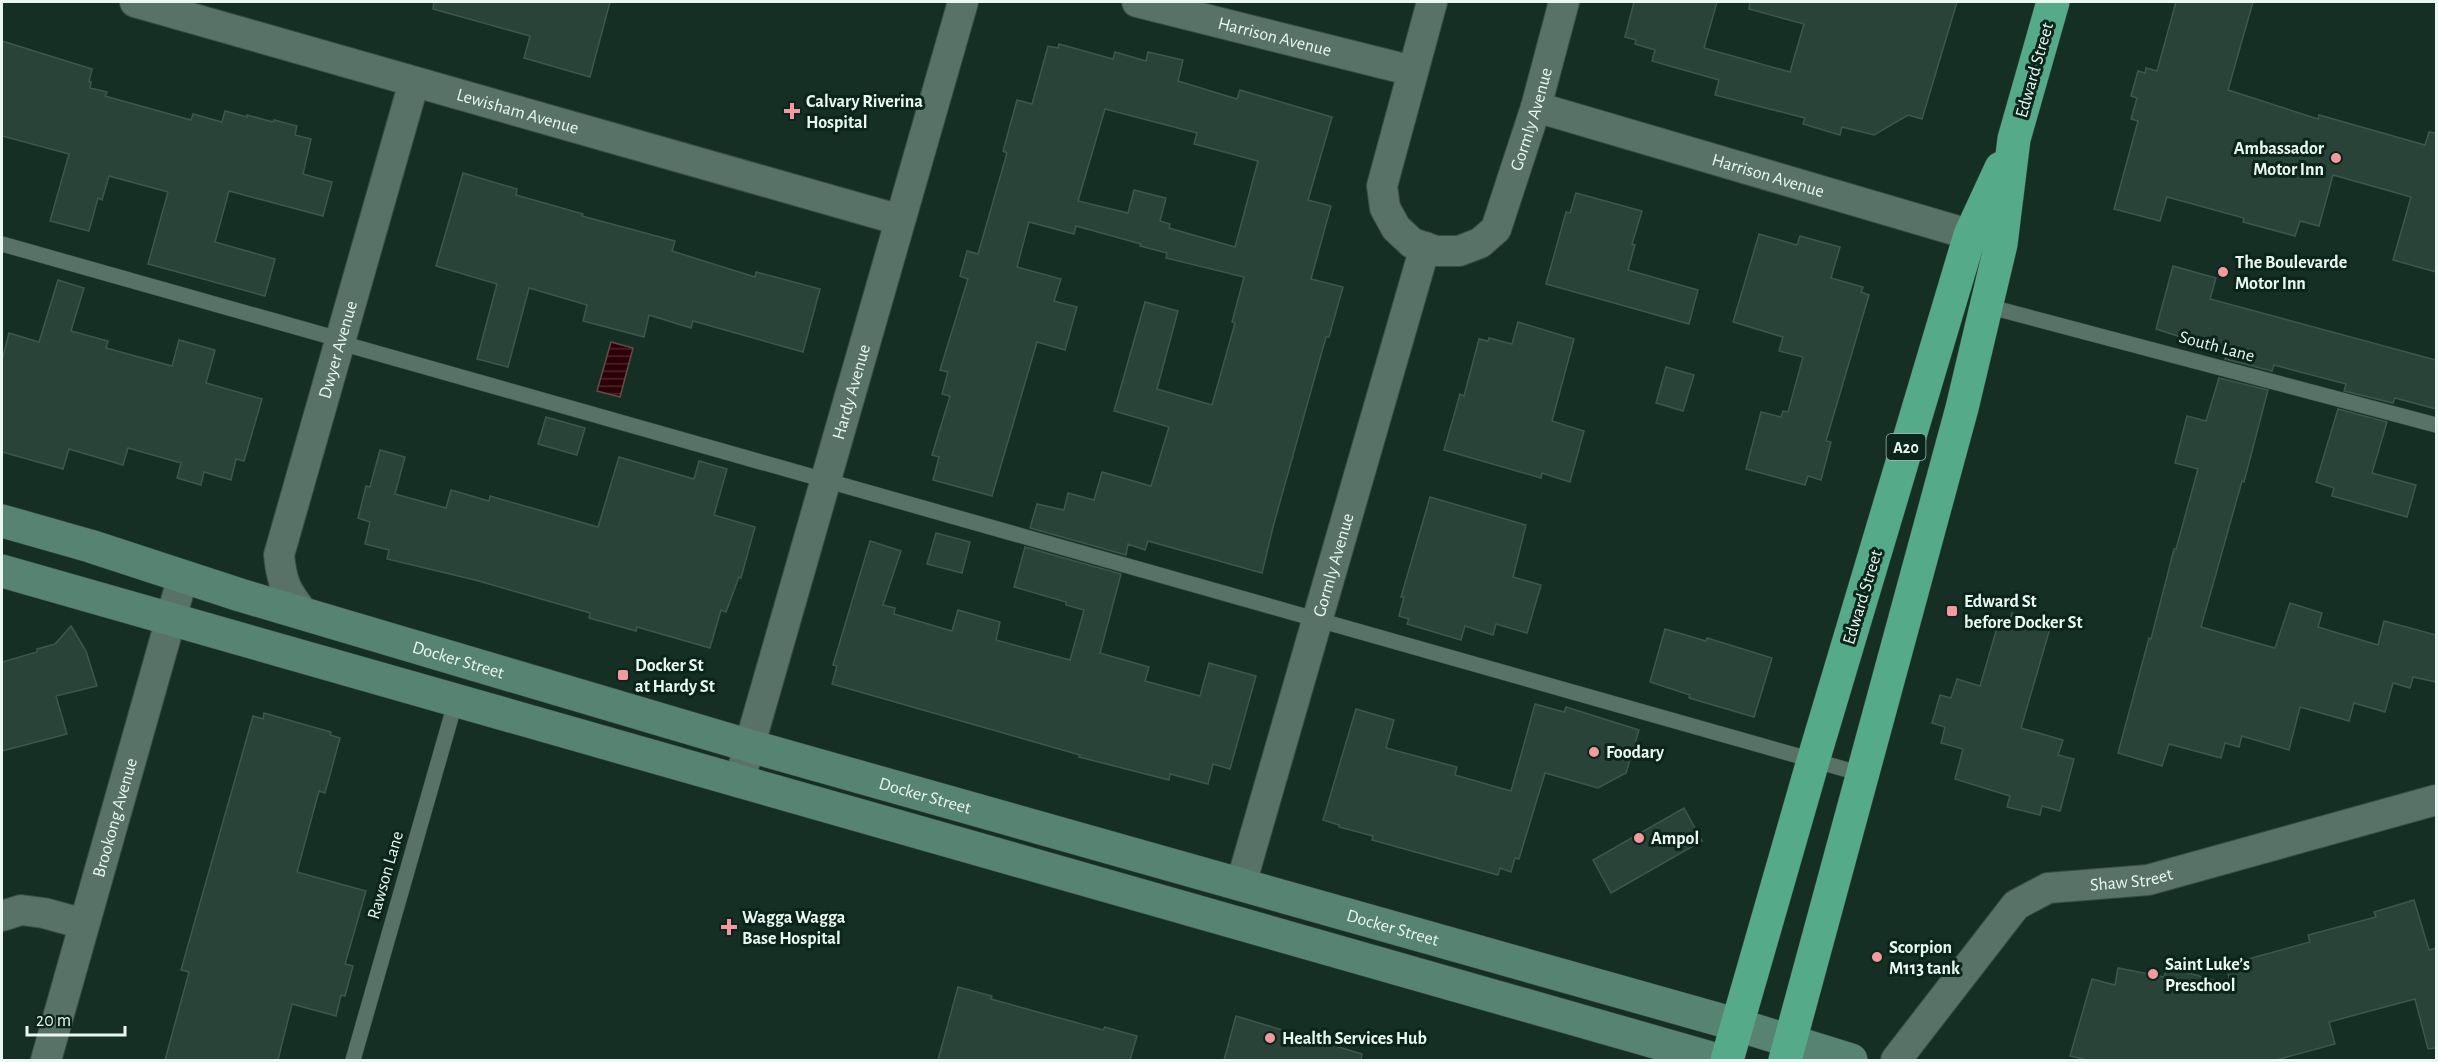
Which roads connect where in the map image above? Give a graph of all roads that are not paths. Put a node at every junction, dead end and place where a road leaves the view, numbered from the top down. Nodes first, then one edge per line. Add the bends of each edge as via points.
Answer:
1 (135, 2) edge
2 (963, 2) edge
3 (1137, 2) edge
4 (1432, 2) edge
5 (1564, 2) edge
6 (2053, 2) edge
7 (1413, 71) junction
8 (414, 82) junction
9 (1536, 107) junction
10 (2014, 139) junction
11 (900, 220) junction
12 (1970, 235) junction
13 (2, 244) edge
14 (2001, 244) junction
15 (1425, 247) junction
16 (1988, 306) junction
17 (341, 341) junction
18 (2436, 425) edge
19 (826, 481) junction
20 (2, 521) edge
21 (2, 571) edge
22 (183, 576) junction
23 (304, 614) junction
24 (169, 618) junction
25 (1316, 620) junction
26 (456, 700) junction
27 (750, 746) junction
28 (1813, 761) junction
29 (1862, 774) junction
30 (739, 782) junction
31 (2436, 800) edge
32 (1240, 884) junction
33 (2, 916) edge
34 (84, 924) junction
35 (1738, 1025) junction
36 (1788, 1051) edge
37 (46, 1060) edge
38 (353, 1060) edge
39 (1718, 1060) edge
40 (1727, 1060) edge
41 (1851, 1060) edge
42 (1896, 1060) edge

1 - 8 street, Lewisham Avenue
2 - 11 street, Hardy Avenue
3 - 7 street, Harrison Avenue
4 - 7 street, Gormly Avenue
5 - 9 street, Gormly Avenue
6 - 10 highway, Edward Street / A20
7 - 15 street, Gormly Avenue via 1382,186 1385,208 1396,228 1412,243
8 - 11 street, Lewisham Avenue
8 - 17 street, Dwyer Avenue
9 - 12 street, Harrison Avenue
9 - 15 street, Gormly Avenue via 1496,229 1480,243 1459,251
10 - 12 highway, Edward Street / A20
10 - 14 highway, Edward Street / A20
11 - 19 street, Hardy Avenue
12 - 14 street, Harrison Avenue
12 - 28 highway, Edward Street / A20
13 - 17 lane
14 - 16 highway, Edward Street / A20
15 - 25 street, Gormly Avenue
16 - 18 lane, South Lane
16 - 29 highway, Edward Street / A20
17 - 19 lane
17 - 23 street, Dwyer Avenue via 279,555 281,578
19 - 25 lane
19 - 27 street, Hardy Avenue
20 - 22 main road, Docker Street
21 - 24 main road, Docker Street
22 - 23 main road, Docker Street
22 - 24 street, Brookong Avenue
23 - 27 main road, Docker Street
24 - 26 main road, Docker Street
24 - 34 street, Brookong Avenue
25 - 28 lane
25 - 32 street, Gormly Avenue
26 - 30 main road, Docker Street
26 - 38 lane, Rawson Lane
27 - 30 street, Hardy Avenue
27 - 32 main road, Docker Street
28 - 29 lane
28 - 35 highway, Edward Street / A20
29 - 36 highway, Edward Street / A20
30 - 39 main road, Docker Street
31 - 42 street, Shaw Street via 2148,880 2048,888 2016,905
32 - 35 main road, Docker Street
33 - 34 street via 21,910
34 - 37 street, Brookong Avenue
35 - 36 main road, Docker Street
35 - 40 highway, Edward Street / A20
36 - 41 main road, Docker Street

